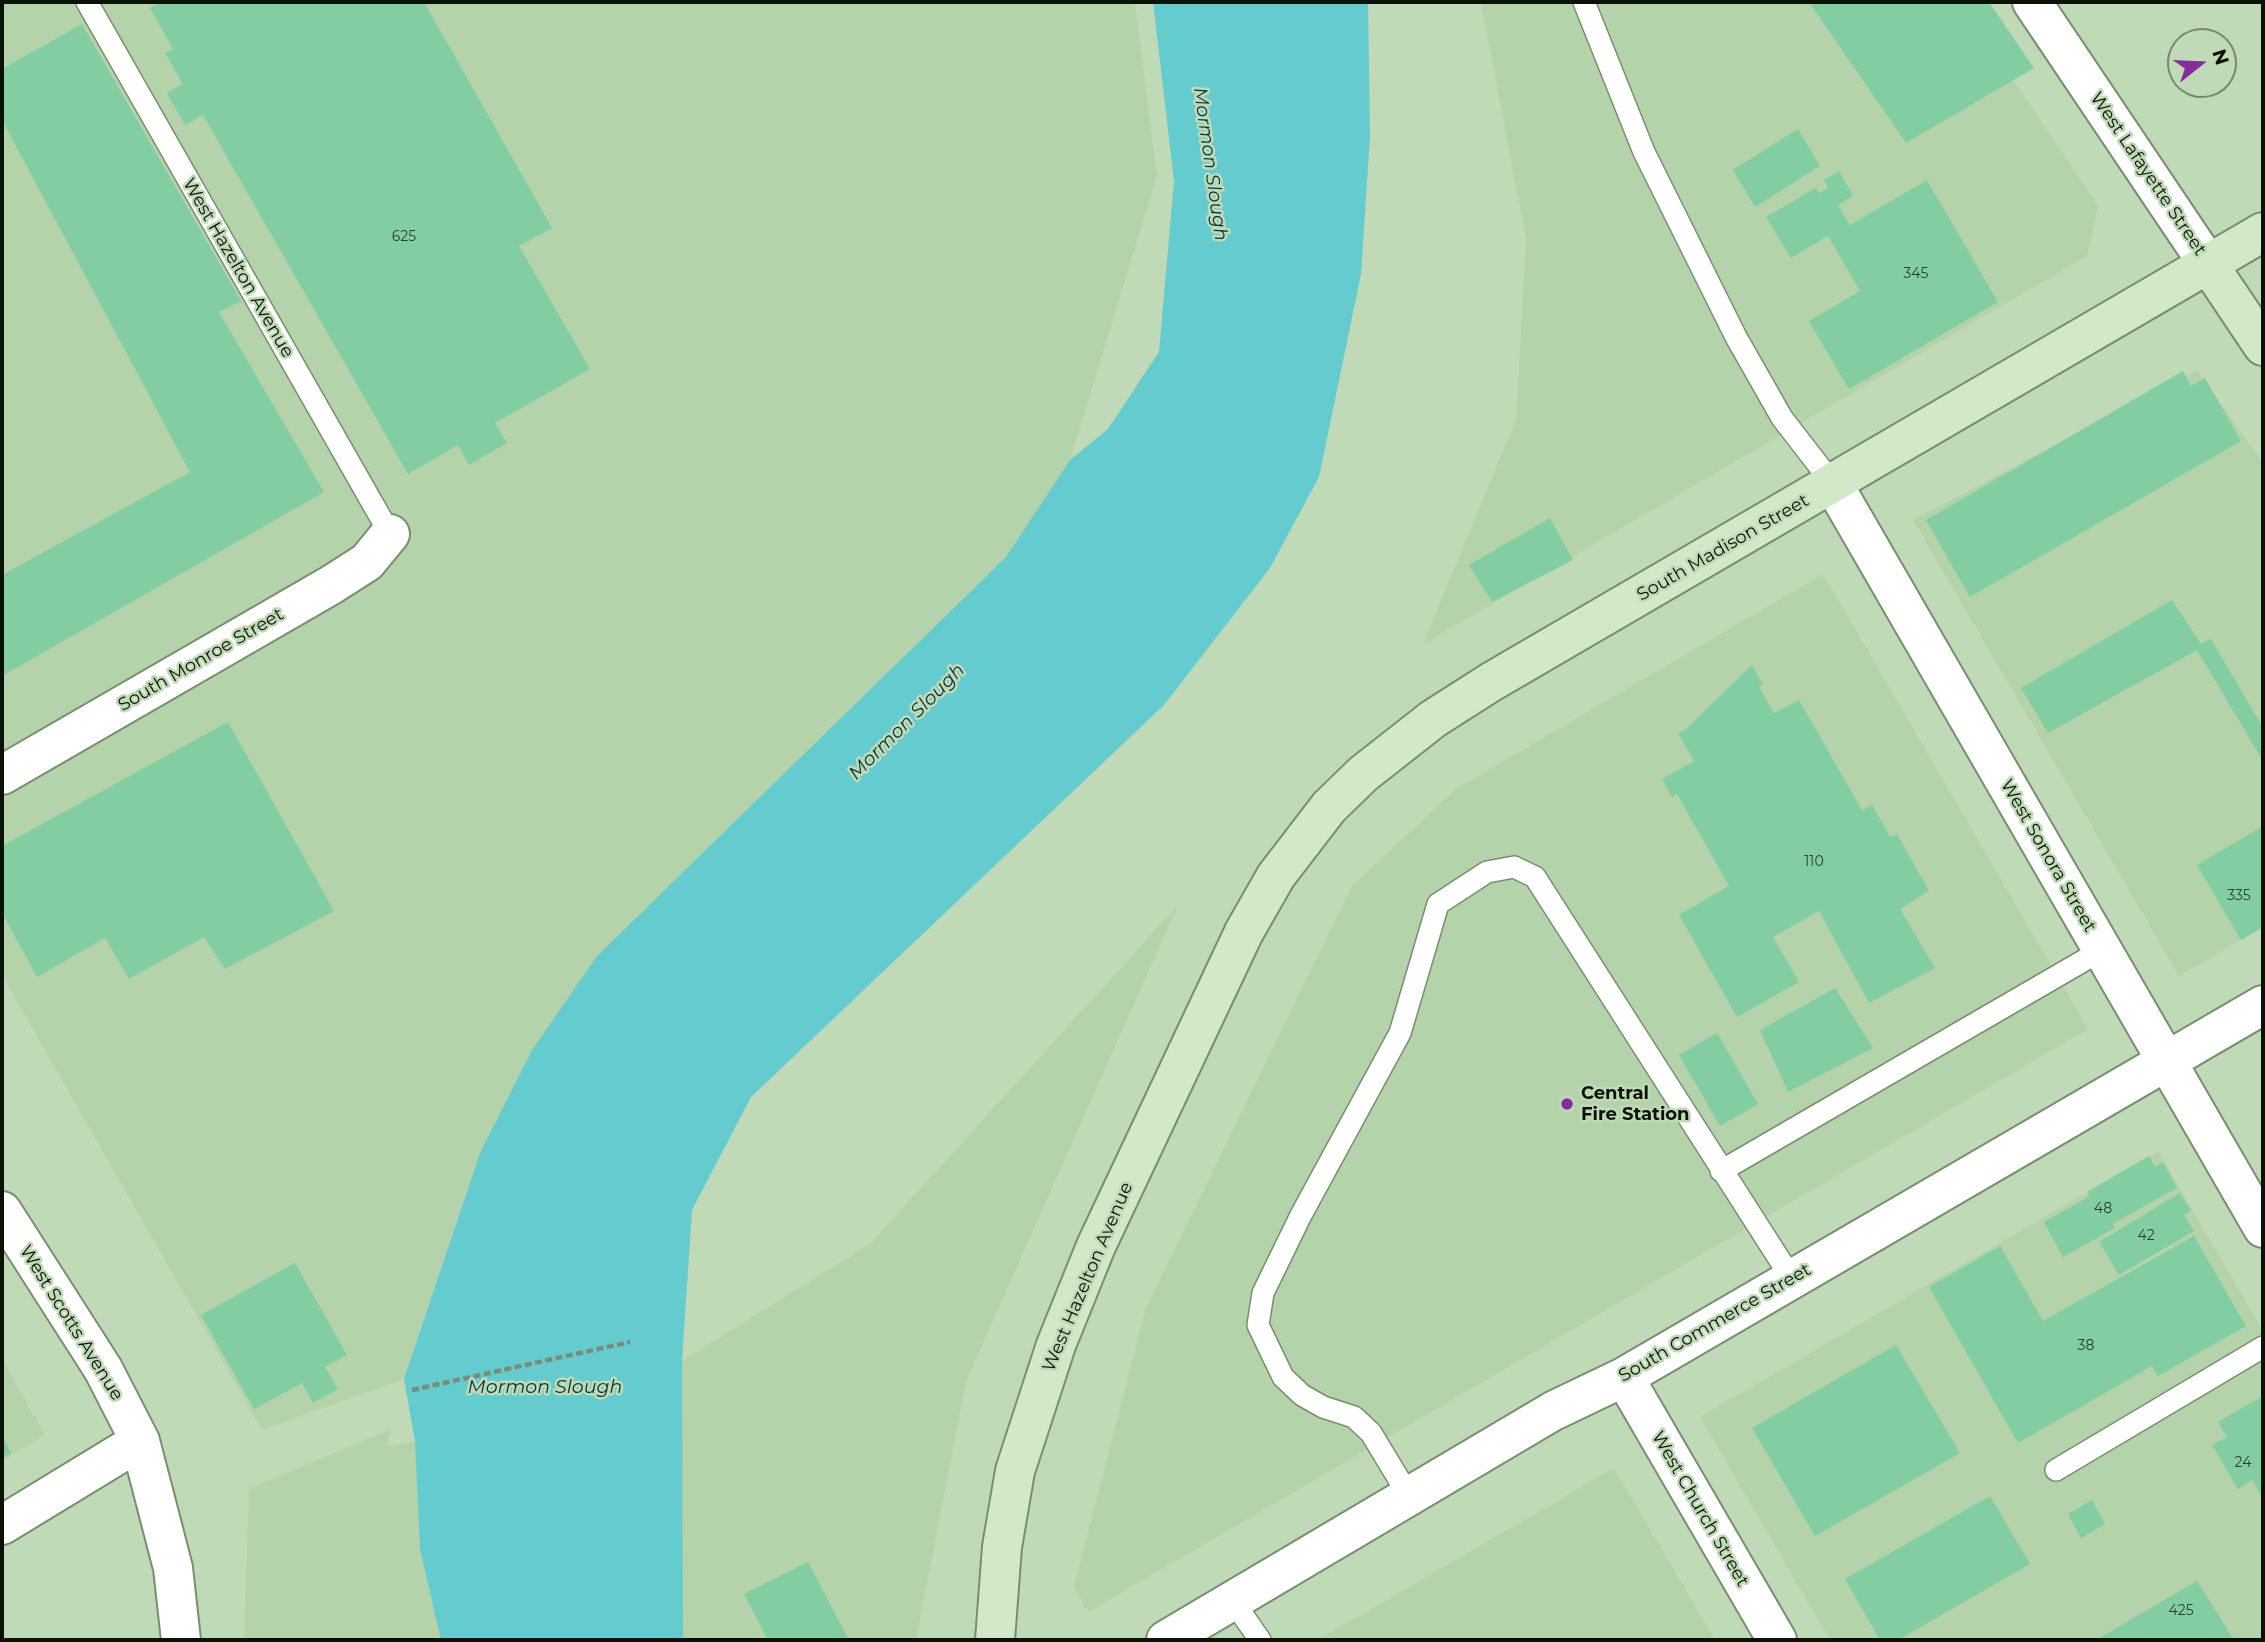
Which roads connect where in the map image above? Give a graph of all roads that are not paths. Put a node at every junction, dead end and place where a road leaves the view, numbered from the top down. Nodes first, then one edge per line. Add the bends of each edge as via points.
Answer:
1 (87, 2) edge
2 (1584, 2) edge
3 (2032, 2) edge
4 (2263, 232) edge
5 (2208, 264) junction
6 (2263, 346) edge
7 (1833, 484) junction
8 (390, 534) joint
9 (2, 775) edge
10 (1244, 932) joint
11 (2102, 950) junction
12 (2263, 1005) edge
13 (2166, 1062) junction
14 (1721, 1171) junction
15 (2, 1211) edge
16 (2263, 1228) edge
17 (1792, 1279) junction
18 (2263, 1347) edge
19 (1624, 1377) junction
20 (140, 1441) junction
21 (2056, 1470) dead end
22 (1409, 1496) junction
23 (2, 1525) edge
24 (1233, 1601) junction
25 (181, 1640) edge
26 (995, 1640) edge
27 (1167, 1640) edge
28 (1260, 1640) edge
29 (1777, 1640) edge

1 - 8 lane, West Hazelton Avenue
2 - 7 lane via 1644,152 1736,337 1782,418
3 - 5 street, West Lafayette Street
4 - 5 main road, South Madison Street
5 - 6 main road, West Lafayette Street
5 - 7 main road, South Madison Street
7 - 10 main road, South Madison Street via 1433,719 1329,807 1276,876
7 - 11 street, West Sonora Street
8 - 9 street, South Monroe Street via 367,562 331,585
10 - 26 main road, West Hazelton Avenue via 1096,1246 1056,1345 1015,1471 1002,1547
11 - 13 street, West Sonora Street
11 - 14 lane
12 - 13 street, South Commerce Street
13 - 16 street, West Sonora Street
13 - 17 street, South Commerce Street
14 - 17 lane
14 - 22 lane via 1535,877 1514,867 1487,872 1438,904 1400,1033 1263,1293 1258,1325 1283,1377 1302,1395 1354,1417 1371,1433
15 - 20 street, West Scotts Avenue via 103,1369
17 - 19 street, South Commerce Street
18 - 21 lane
19 - 22 street, South Commerce Street via 1553,1411
19 - 29 street, West Church Street
20 - 23 street
20 - 25 street, West Scotts Avenue via 173,1568
22 - 24 street, South Commerce Street
24 - 27 street, South Commerce Street
24 - 28 lane

